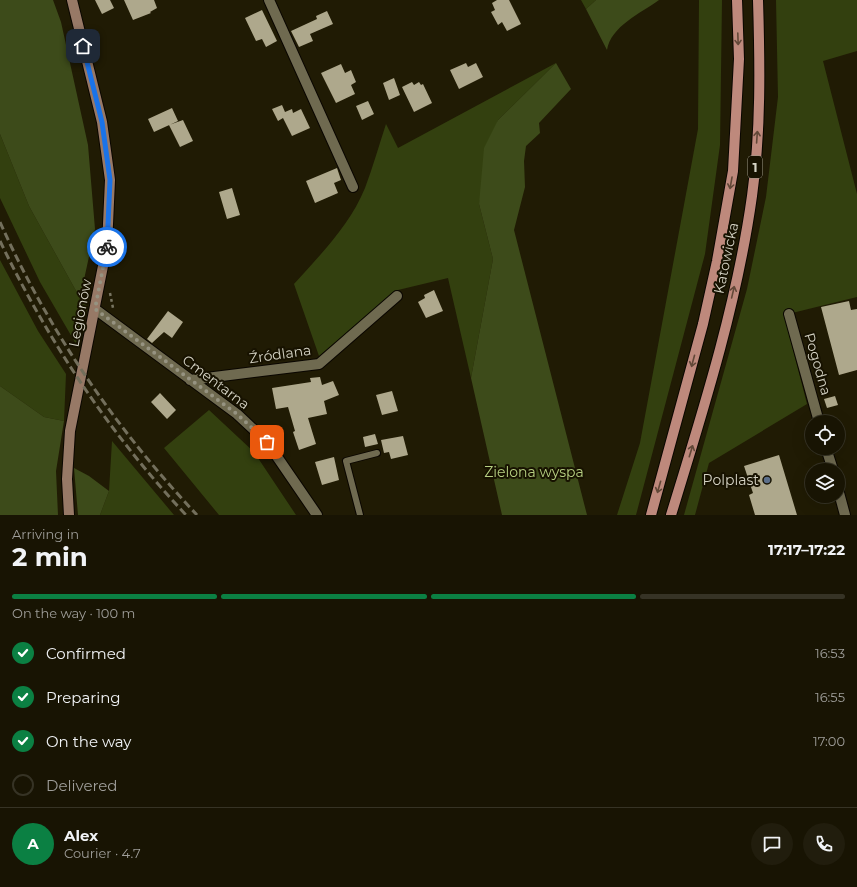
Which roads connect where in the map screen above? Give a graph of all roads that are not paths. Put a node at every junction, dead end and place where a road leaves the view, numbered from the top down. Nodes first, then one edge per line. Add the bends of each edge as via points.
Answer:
1 (72, 0) edge
2 (269, 0) edge
3 (737, 0) edge
4 (758, 0) edge
5 (353, 187) dead end
6 (397, 296) dead end
7 (95, 309) junction
8 (789, 314) dead end
9 (190, 380) junction
10 (817, 415) edge
11 (377, 453) dead end
12 (842, 503) edge
13 (69, 515) edge
14 (317, 515) edge
15 (360, 515) edge
16 (651, 515) edge
17 (671, 515) edge
18 (845, 515) edge

1 - 7 street, Legionów via 102,122 110,180 107,246
2 - 5 street
3 -> 16 main road, Katowicka / 1 via 739,59 733,171 703,324
17 -> 4 main road, Katowicka / 1 via 724,330 742,254 752,196 758,136
6 - 9 street, Źródlana via 319,364
7 - 9 street, Cmentarna
7 - 13 street, Legionów via 70,431
8 - 10 street, Pogodna
9 - 14 street, Cmentarna via 237,414 267,442
11 - 15 lane via 346,461
12 - 18 street

